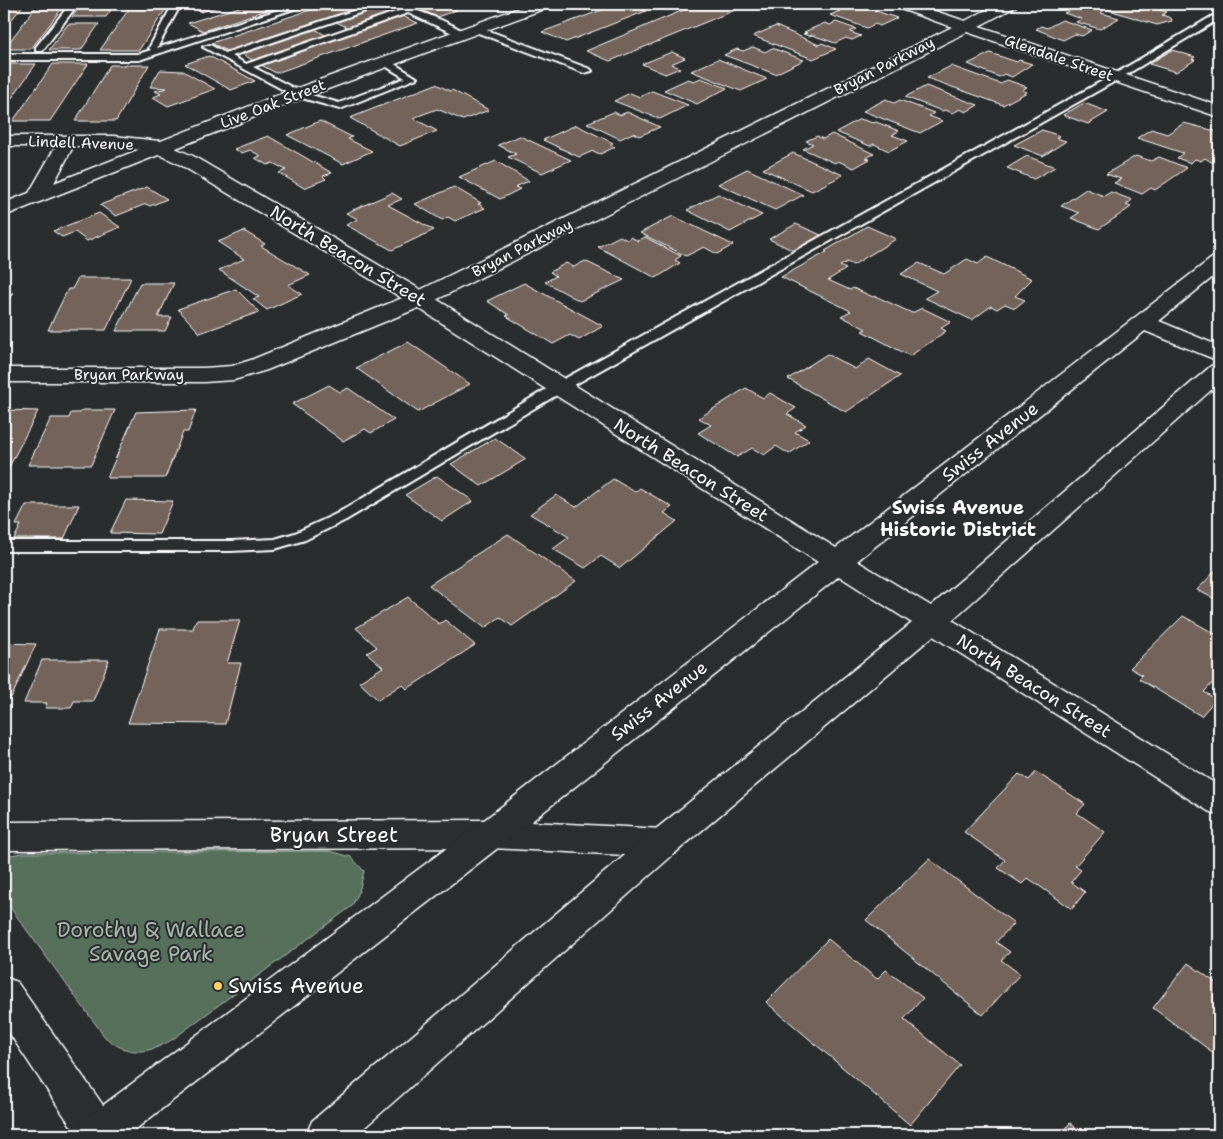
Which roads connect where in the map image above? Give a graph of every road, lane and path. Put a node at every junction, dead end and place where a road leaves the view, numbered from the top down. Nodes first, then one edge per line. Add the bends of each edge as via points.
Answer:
1 (74, 4) edge
2 (177, 4) edge
3 (305, 4) edge
4 (382, 4) edge
5 (394, 4) edge
6 (544, 4) edge
7 (900, 4) edge
8 (1010, 4) edge
9 (410, 10) junction
10 (1219, 16) edge
11 (964, 26) junction
12 (469, 31) junction
13 (207, 47) dead end
14 (153, 48) dead end
15 (39, 49) dead end
16 (224, 56) junction
17 (4, 57) edge
18 (385, 62) junction
19 (246, 67) junction
20 (587, 71) dead end
21 (1116, 77) junction
22 (298, 94) junction
23 (1219, 112) edge
24 (4, 141) edge
25 (68, 141) junction
26 (159, 147) junction
27 (36, 197) junction
28 (4, 210) edge
29 (1219, 262) edge
30 (420, 299) junction
31 (1143, 322) junction
32 (1219, 354) edge
33 (1219, 370) edge
34 (4, 375) edge
35 (560, 387) junction
36 (4, 546) edge
37 (837, 561) junction
38 (931, 621) junction
39 (1219, 802) edge
40 (491, 834) junction
41 (4, 836) edge
42 (663, 843) junction
43 (4, 994) edge
44 (98, 1135) edge
45 (326, 1135) edge

1 - 15 lane
2 - 14 lane
3 - 17 lane via 139,57
4 - 16 lane
5 - 9 lane
6 - 12 street, Live Oak Street
7 - 11 street, Glendale Street
8 - 11 street, Bryan Parkway
9 - 12 lane
9 - 19 lane
10 - 21 lane
11 - 21 street, Glendale Street
11 - 30 street, Bryan Parkway
12 - 18 street, Live Oak Street
12 - 20 lane
13 - 16 lane
16 - 19 lane
18 - 22 street, Live Oak Street
18 - 22 lane via 412,78 340,106
19 - 22 lane
21 - 23 street, Glendale Street
21 - 35 lane
22 - 26 street, Live Oak Street
24 - 25 street, Lindell Avenue
25 - 26 street, Lindell Avenue via 114,141
25 - 27 street
26 - 27 street, Live Oak Street
26 - 30 street, North Beacon Street
27 - 28 street, Live Oak Street
29 - 31 street, Swiss Avenue
30 - 34 street, Bryan Parkway via 234,373
30 - 35 street, North Beacon Street
31 - 32 street
31 - 37 street, Swiss Avenue
33 - 38 street
35 - 36 lane via 341,517 300,537 275,544
35 - 37 street, North Beacon Street
37 - 38 street, North Beacon Street
37 - 40 street, Swiss Avenue
38 - 39 street, North Beacon Street
38 - 42 street
40 - 41 street, Bryan Street
40 - 42 street, Bryan Street
40 - 44 street, Swiss Avenue
42 - 45 street
43 - 44 street

